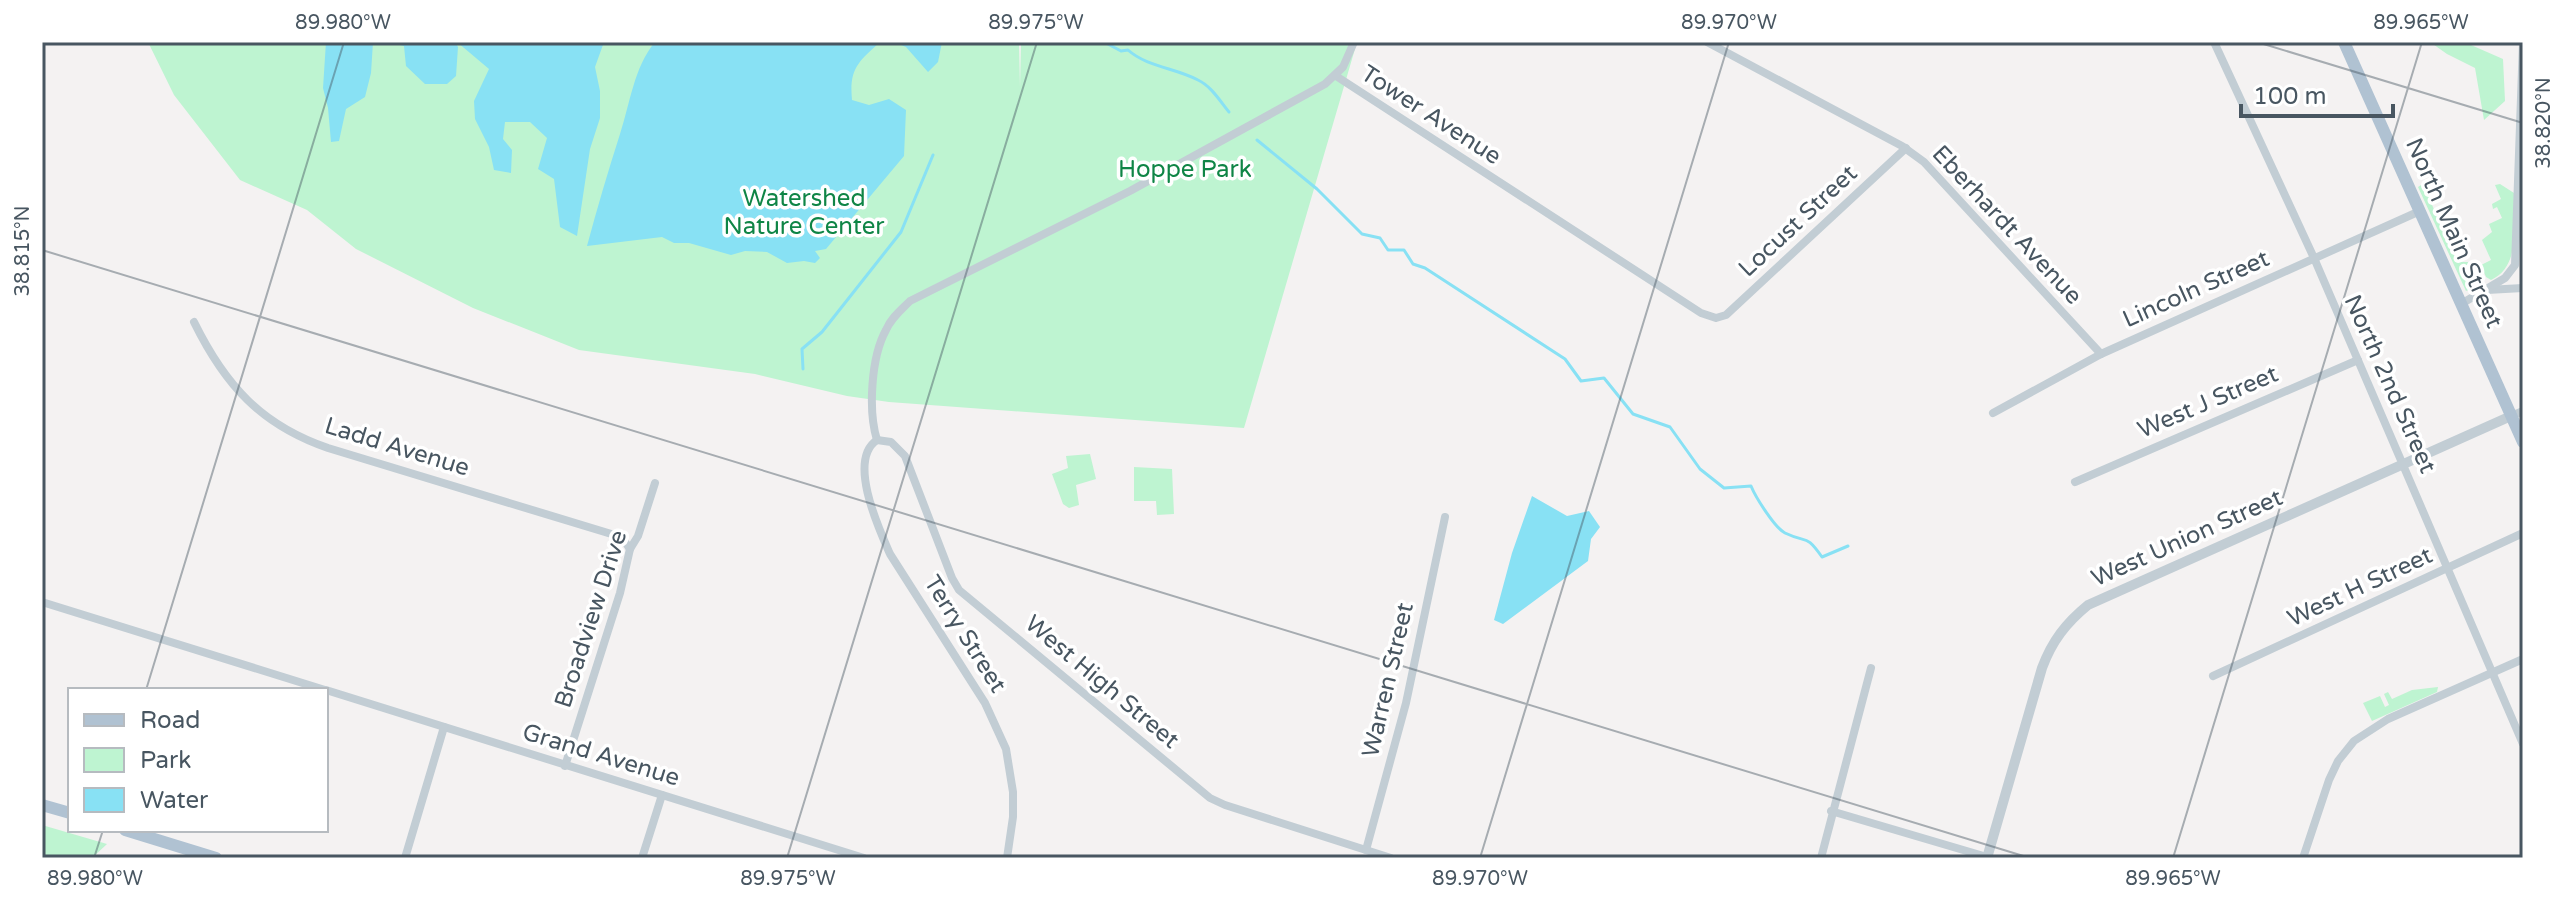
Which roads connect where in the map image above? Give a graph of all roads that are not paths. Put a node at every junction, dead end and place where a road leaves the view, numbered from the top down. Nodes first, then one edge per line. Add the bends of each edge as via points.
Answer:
1 (1354, 42) edge
2 (1707, 42) edge
3 (2214, 42) edge
4 (2344, 42) edge
5 (2523, 42) edge
6 (1336, 76) junction
7 (1906, 148) junction
8 (2420, 211) junction
9 (2314, 258) junction
10 (2523, 288) edge
11 (2486, 290) junction
12 (2461, 304) junction
13 (1716, 318) joint
14 (194, 322) dead end
15 (2101, 354) junction
16 (2358, 360) junction
17 (1993, 413) dead end
18 (2517, 413) edge
19 (877, 440) junction
20 (2523, 442) edge
21 (2404, 464) junction
22 (2075, 482) dead end
23 (655, 483) dead end
24 (1445, 517) dead end
25 (2523, 533) edge
26 (630, 549) junction
27 (2448, 568) junction
28 (42, 602) edge
29 (2523, 659) edge
30 (1871, 668) dead end
31 (2492, 673) junction
32 (2213, 676) dead end
33 (319, 688) edge
34 (328, 691) edge
35 (444, 727) junction
36 (2523, 744) edge
37 (565, 766) junction
38 (662, 795) junction
39 (42, 805) edge
40 (1831, 811) junction
41 (68, 812) edge
42 (132, 832) edge
43 (1366, 850) junction
44 (216, 858) edge
45 (405, 858) edge
46 (642, 858) edge
47 (864, 858) edge
48 (1007, 858) edge
49 (1391, 858) edge
50 (1821, 858) edge
51 (1987, 858) edge
52 (2303, 858) edge

1 - 6 street
2 - 7 street, Eberhardt Avenue
3 - 9 street, North 2nd Street
4 - 8 main road, North Main Street
5 - 11 street via 2517,256 2511,272
6 - 13 street, Tower Avenue
6 - 19 street, Tower Avenue via 1130,191 910,301 890,322 877,356 872,418
7 - 13 street, Locust Street via 1745,298
7 - 15 street, Eberhardt Avenue via 1940,176
8 - 9 street, Lincoln Street
8 - 12 main road, North Main Street
9 - 15 street, Lincoln Street
9 - 16 street, North 2nd Street
10 - 11 street
11 - 12 street
12 - 18 main road, North Main Street
14 - 26 street, Ladd Avenue via 240,395 290,433 618,536
15 - 17 street, Lincoln Street
16 - 21 street, North 2nd Street
16 - 22 street, West J Street
18 - 20 main road, North Main Street
18 - 21 street, West Union Street
19 - 43 street, West High Street via 891,442 905,456 952,578 968,599 1210,798
19 - 48 street, Terry Street via 868,451 865,487 880,532 985,703 1006,749 1013,792
21 - 27 street, North 2nd Street
21 - 51 street, West Union Street via 2088,605 2074,616 2042,668
23 - 26 street, Broadview Drive
24 - 43 street, Warren Street via 1406,703
25 - 27 street, West H Street
26 - 37 street, Broadview Drive
27 - 31 street, North 2nd Street
27 - 32 street, West H Street
28 - 33 street, Grand Avenue
29 - 31 street
30 - 40 street
31 - 36 street, North 2nd Street
31 - 52 street via 2388,719 2354,741 2329,780
34 - 35 street, Grand Avenue
35 - 37 street, Grand Avenue
35 - 45 street
37 - 38 street, Grand Avenue
38 - 46 street
38 - 47 street, Grand Avenue
39 - 41 main road
40 - 50 street
40 - 51 street
42 - 44 main road
43 - 49 street, West High Street

